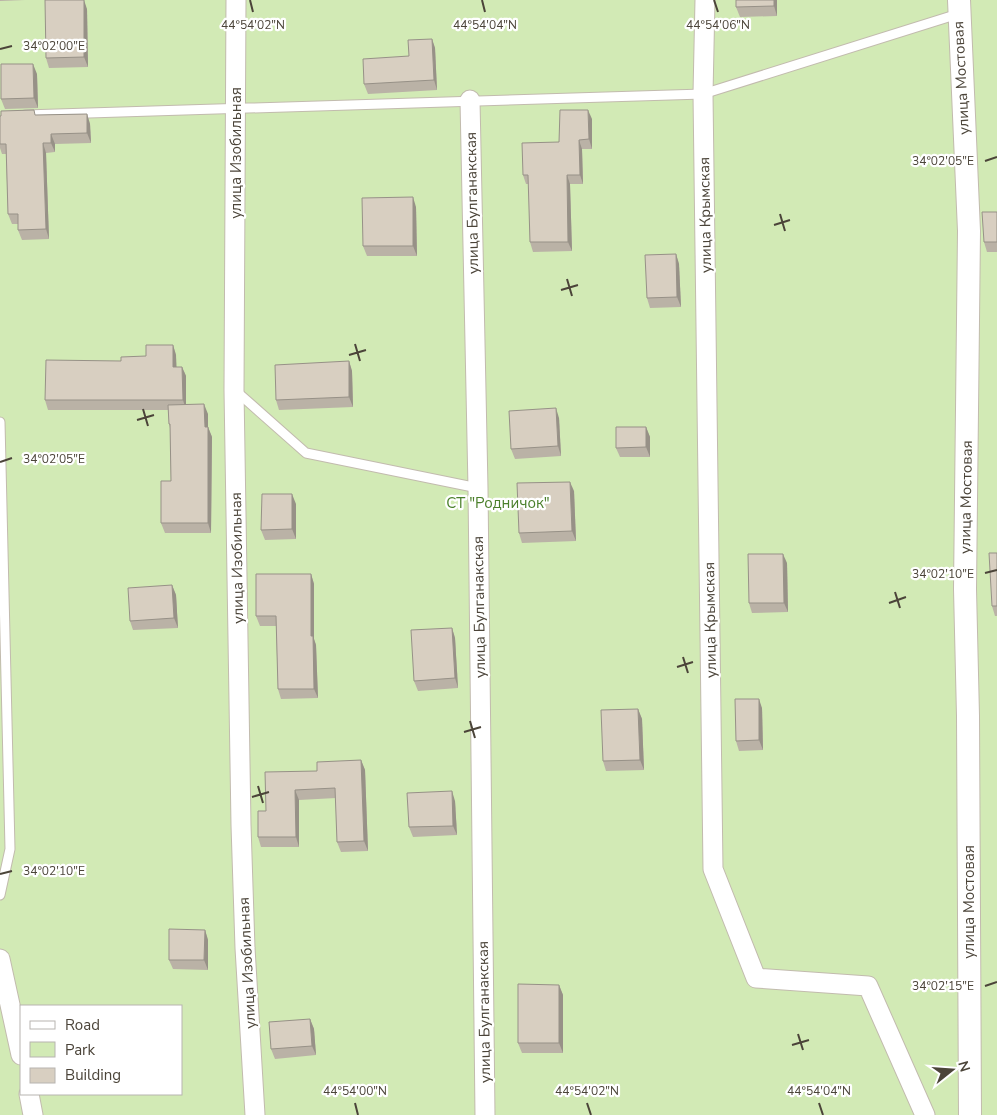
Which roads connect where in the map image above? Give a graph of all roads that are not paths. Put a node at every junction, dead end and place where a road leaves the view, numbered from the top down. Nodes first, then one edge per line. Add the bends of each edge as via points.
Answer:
1 (236, 0) edge
2 (705, 0) edge
3 (958, 7) edge
4 (703, 94) junction
5 (470, 100) junction
6 (236, 108) junction
7 (20, 115) edge
8 (234, 390) junction
9 (0, 422) edge
10 (478, 488) junction
11 (0, 896) edge
12 (0, 959) edge
13 (20, 1050) edge
14 (29, 1095) edge
15 (33, 1115) edge
16 (256, 1115) edge
17 (485, 1115) edge
18 (925, 1115) edge
19 (970, 1115) edge

1 - 6 street, улица Изобильная
2 - 4 street, улица Крымская
3 - 4 lane
3 - 19 street, улица Мостовая via 969,231 965,589
4 - 5 lane
4 - 18 street, улица Крымская via 713,869 756,978 868,986
5 - 6 lane
5 - 10 street, улица Булганакская
6 - 7 lane
6 - 8 street, улица Изобильная
8 - 10 lane via 306,453
8 - 16 street, улица Изобильная via 240,825
9 - 11 lane via 10,850
10 - 17 street, улица Булганакская
12 - 13 street
14 - 15 street

